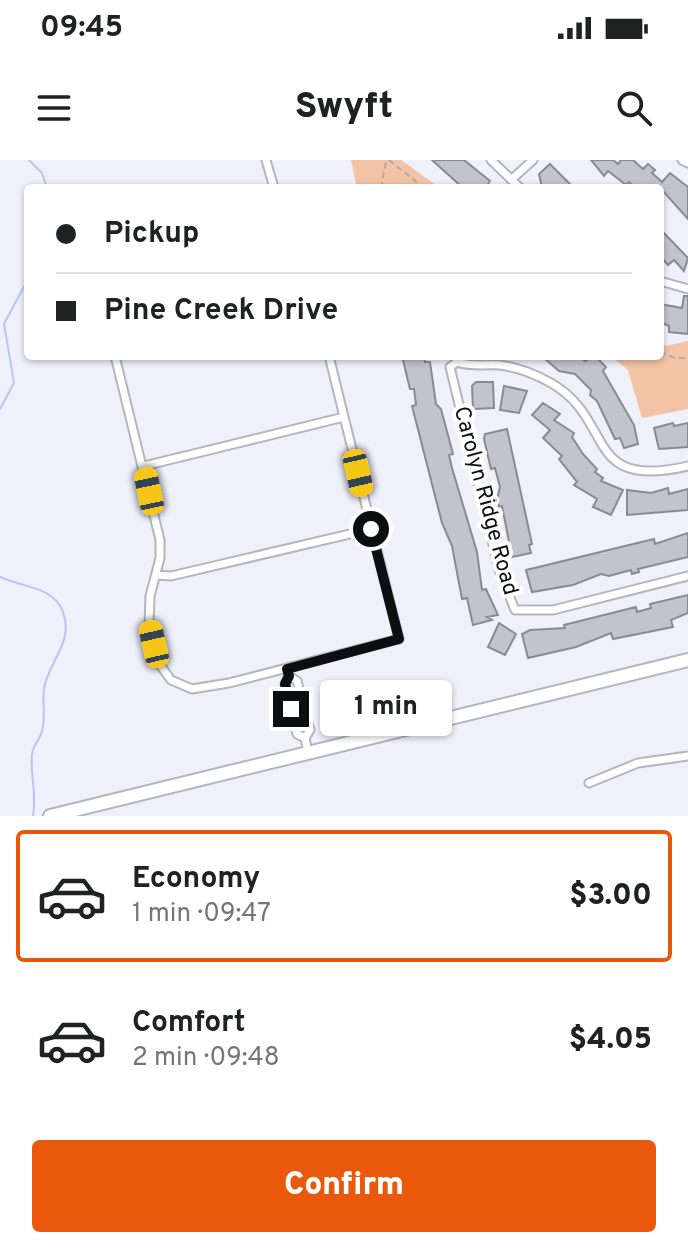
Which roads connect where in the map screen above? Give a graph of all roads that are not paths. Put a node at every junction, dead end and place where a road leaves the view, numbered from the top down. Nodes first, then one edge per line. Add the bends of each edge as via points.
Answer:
1 (266, 160) edge
2 (491, 160) edge
3 (533, 160) edge
4 (682, 160) edge
5 (688, 163) edge
6 (511, 180) junction
7 (273, 184) edge
8 (516, 184) edge
9 (664, 282) edge
10 (688, 289) edge
11 (116, 360) edge
12 (330, 360) edge
13 (344, 417) junction
14 (144, 466) junction
15 (688, 466) edge
16 (371, 529) junction
17 (156, 575) junction
18 (688, 576) edge
19 (688, 660) edge
20 (288, 673) junction
21 (305, 738) junction
22 (308, 753) junction
23 (688, 756) edge
24 (589, 783) dead end
25 (50, 816) edge

1 - 7 street
2 - 6 street
3 - 6 street
4 - 5 street
6 - 8 street
9 - 10 street
11 - 14 street
12 - 13 street
13 - 14 street
13 - 16 street
14 - 17 street via 160,540
15 - 18 street, Carolyn Ridge Road via 661,472 631,470 606,454 585,416 554,385 517,368 457,362 450,369 502,582 515,610 553,610
16 - 17 street via 171,576
16 - 20 street via 399,639
17 - 20 street via 149,625 158,662 171,680 192,689
19 - 22 main road
20 - 21 street via 285,684 297,734
20 - 21 street via 297,681 310,730
21 - 22 street
22 - 25 main road
23 - 24 street via 638,763

